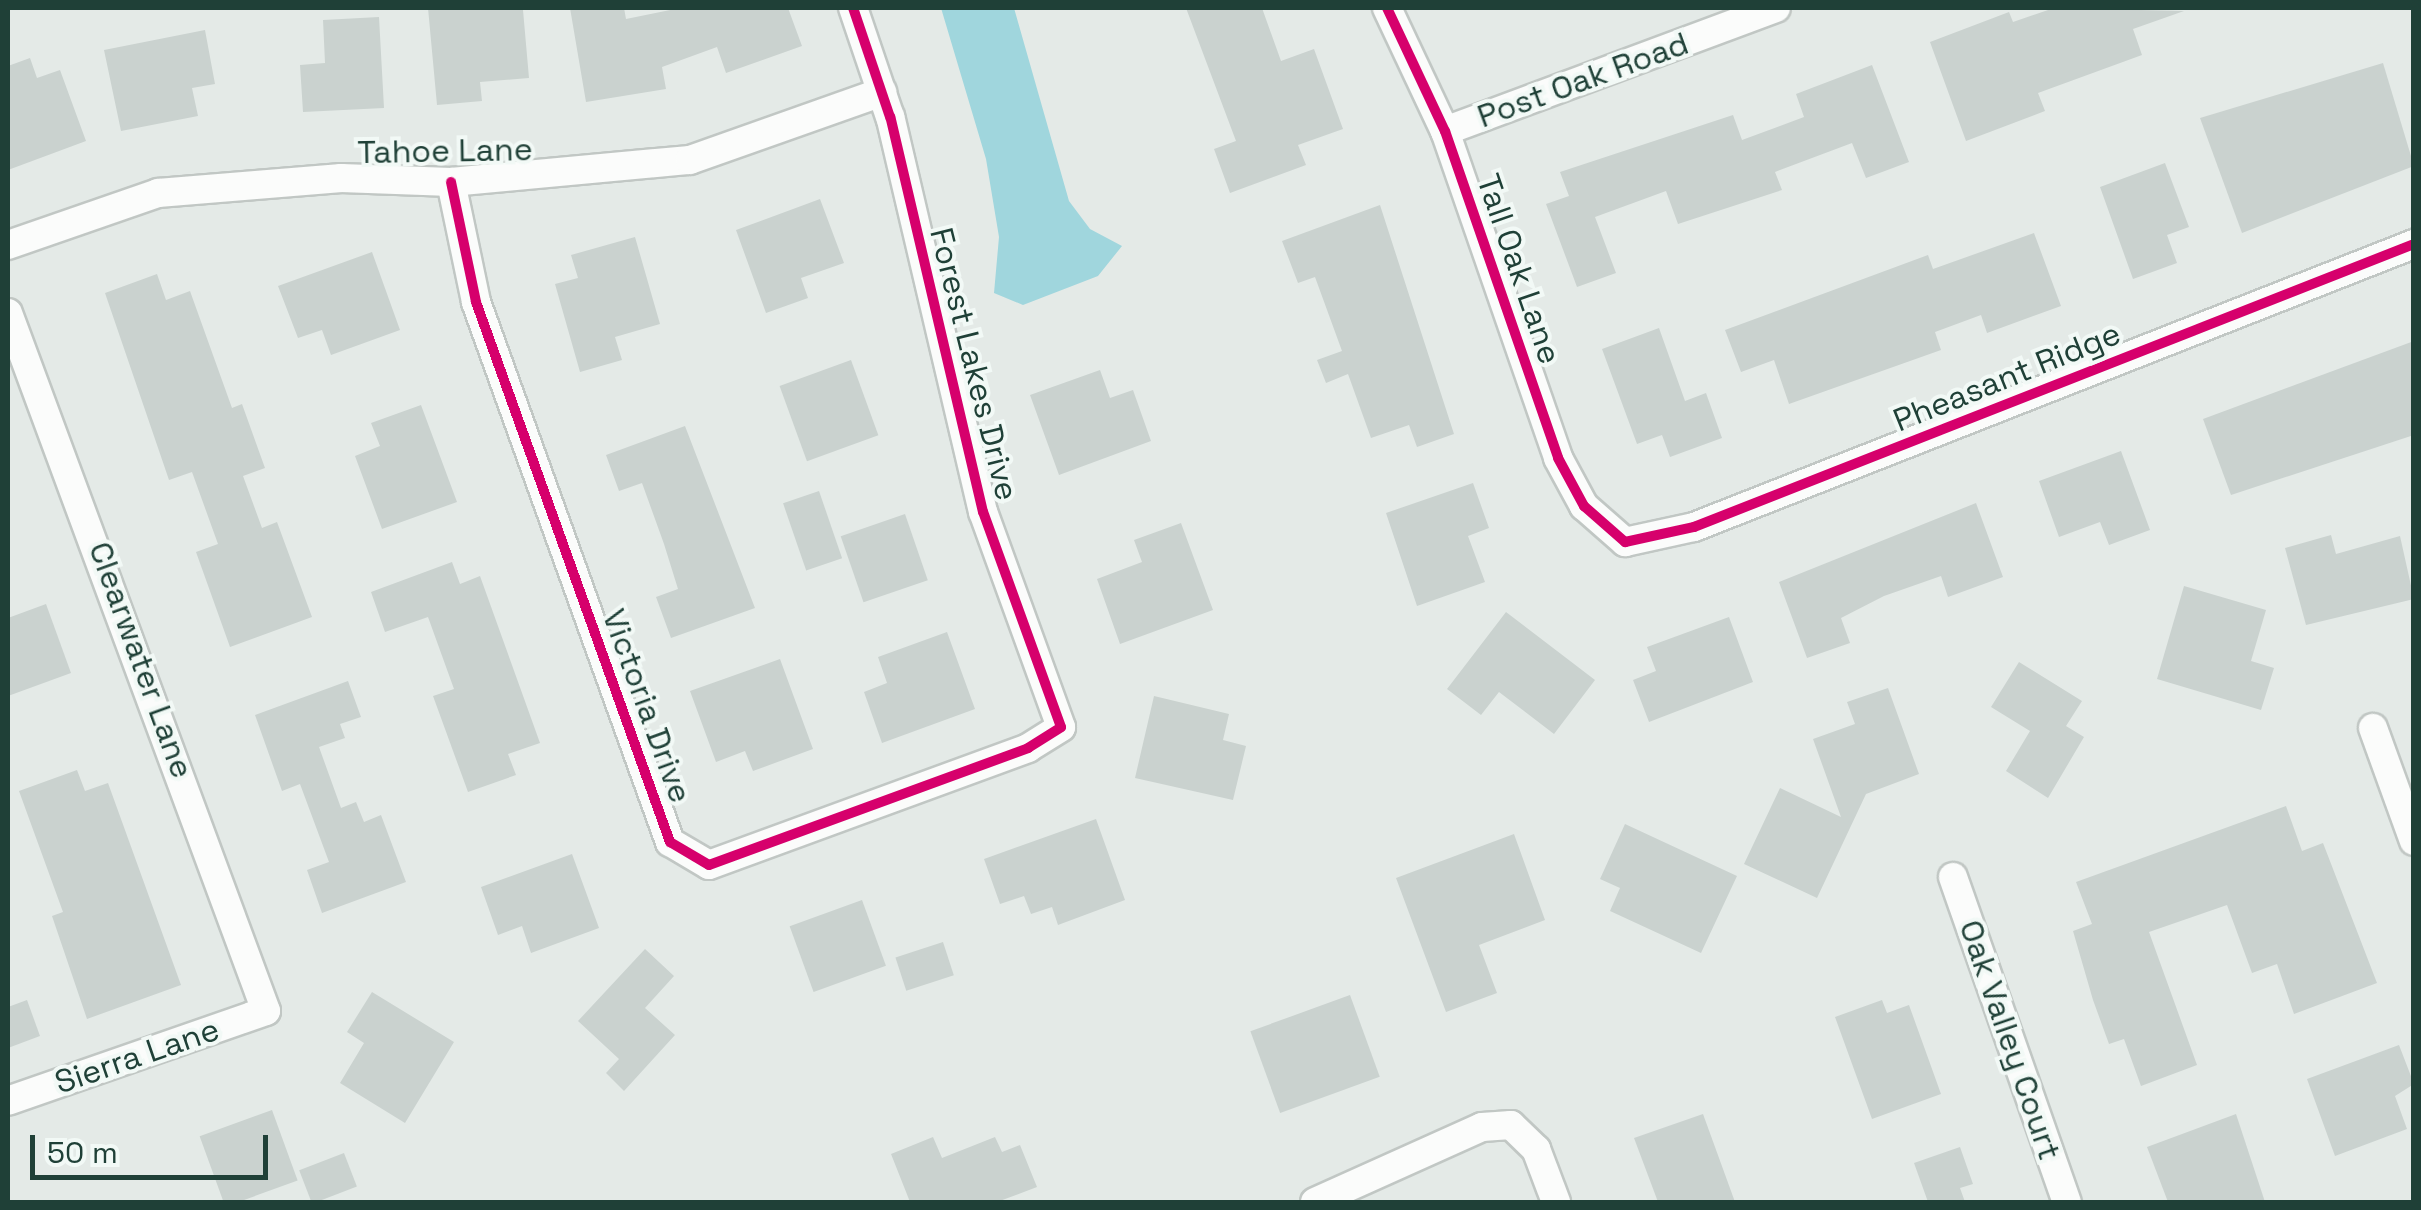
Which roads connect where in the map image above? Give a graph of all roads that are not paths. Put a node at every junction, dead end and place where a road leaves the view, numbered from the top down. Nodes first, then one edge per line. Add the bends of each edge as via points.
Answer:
1 (853, 8) edge
2 (1387, 8) edge
3 (1776, 8) edge
4 (882, 92) junction
5 (1445, 131) junction
6 (451, 182) junction
7 (2414, 244) edge
8 (8, 245) edge
9 (8, 313) edge
10 (1616, 537) joint
11 (1061, 728) joint
12 (2373, 728) dead end
13 (2414, 841) edge
14 (1953, 878) dead end
15 (266, 1011) joint
16 (8, 1101) edge
17 (1315, 1202) edge
18 (1556, 1202) edge
19 (2068, 1202) edge

1 - 4 street, Forest Lakes Drive
2 - 5 street, Tall Oak Lane
3 - 5 street, Post Oak Road
4 - 6 street, Tahoe Lane via 690,160
4 - 11 street, Forest Lakes Drive via 983,512
5 - 10 street, Tall Oak Lane via 1558,458 1584,506
6 - 8 street, Tahoe Lane via 341,178 158,193
6 - 11 street, Victoria Drive via 476,302 670,842 709,865 1028,748
7 - 10 street, Pheasant Ridge via 1694,528 1644,542
9 - 15 street, Clearwater Lane
12 - 13 street
14 - 19 street, Oak Valley Court
15 - 16 street, Sierra Lane
17 - 18 street via 1482,1127 1510,1125 1536,1149

